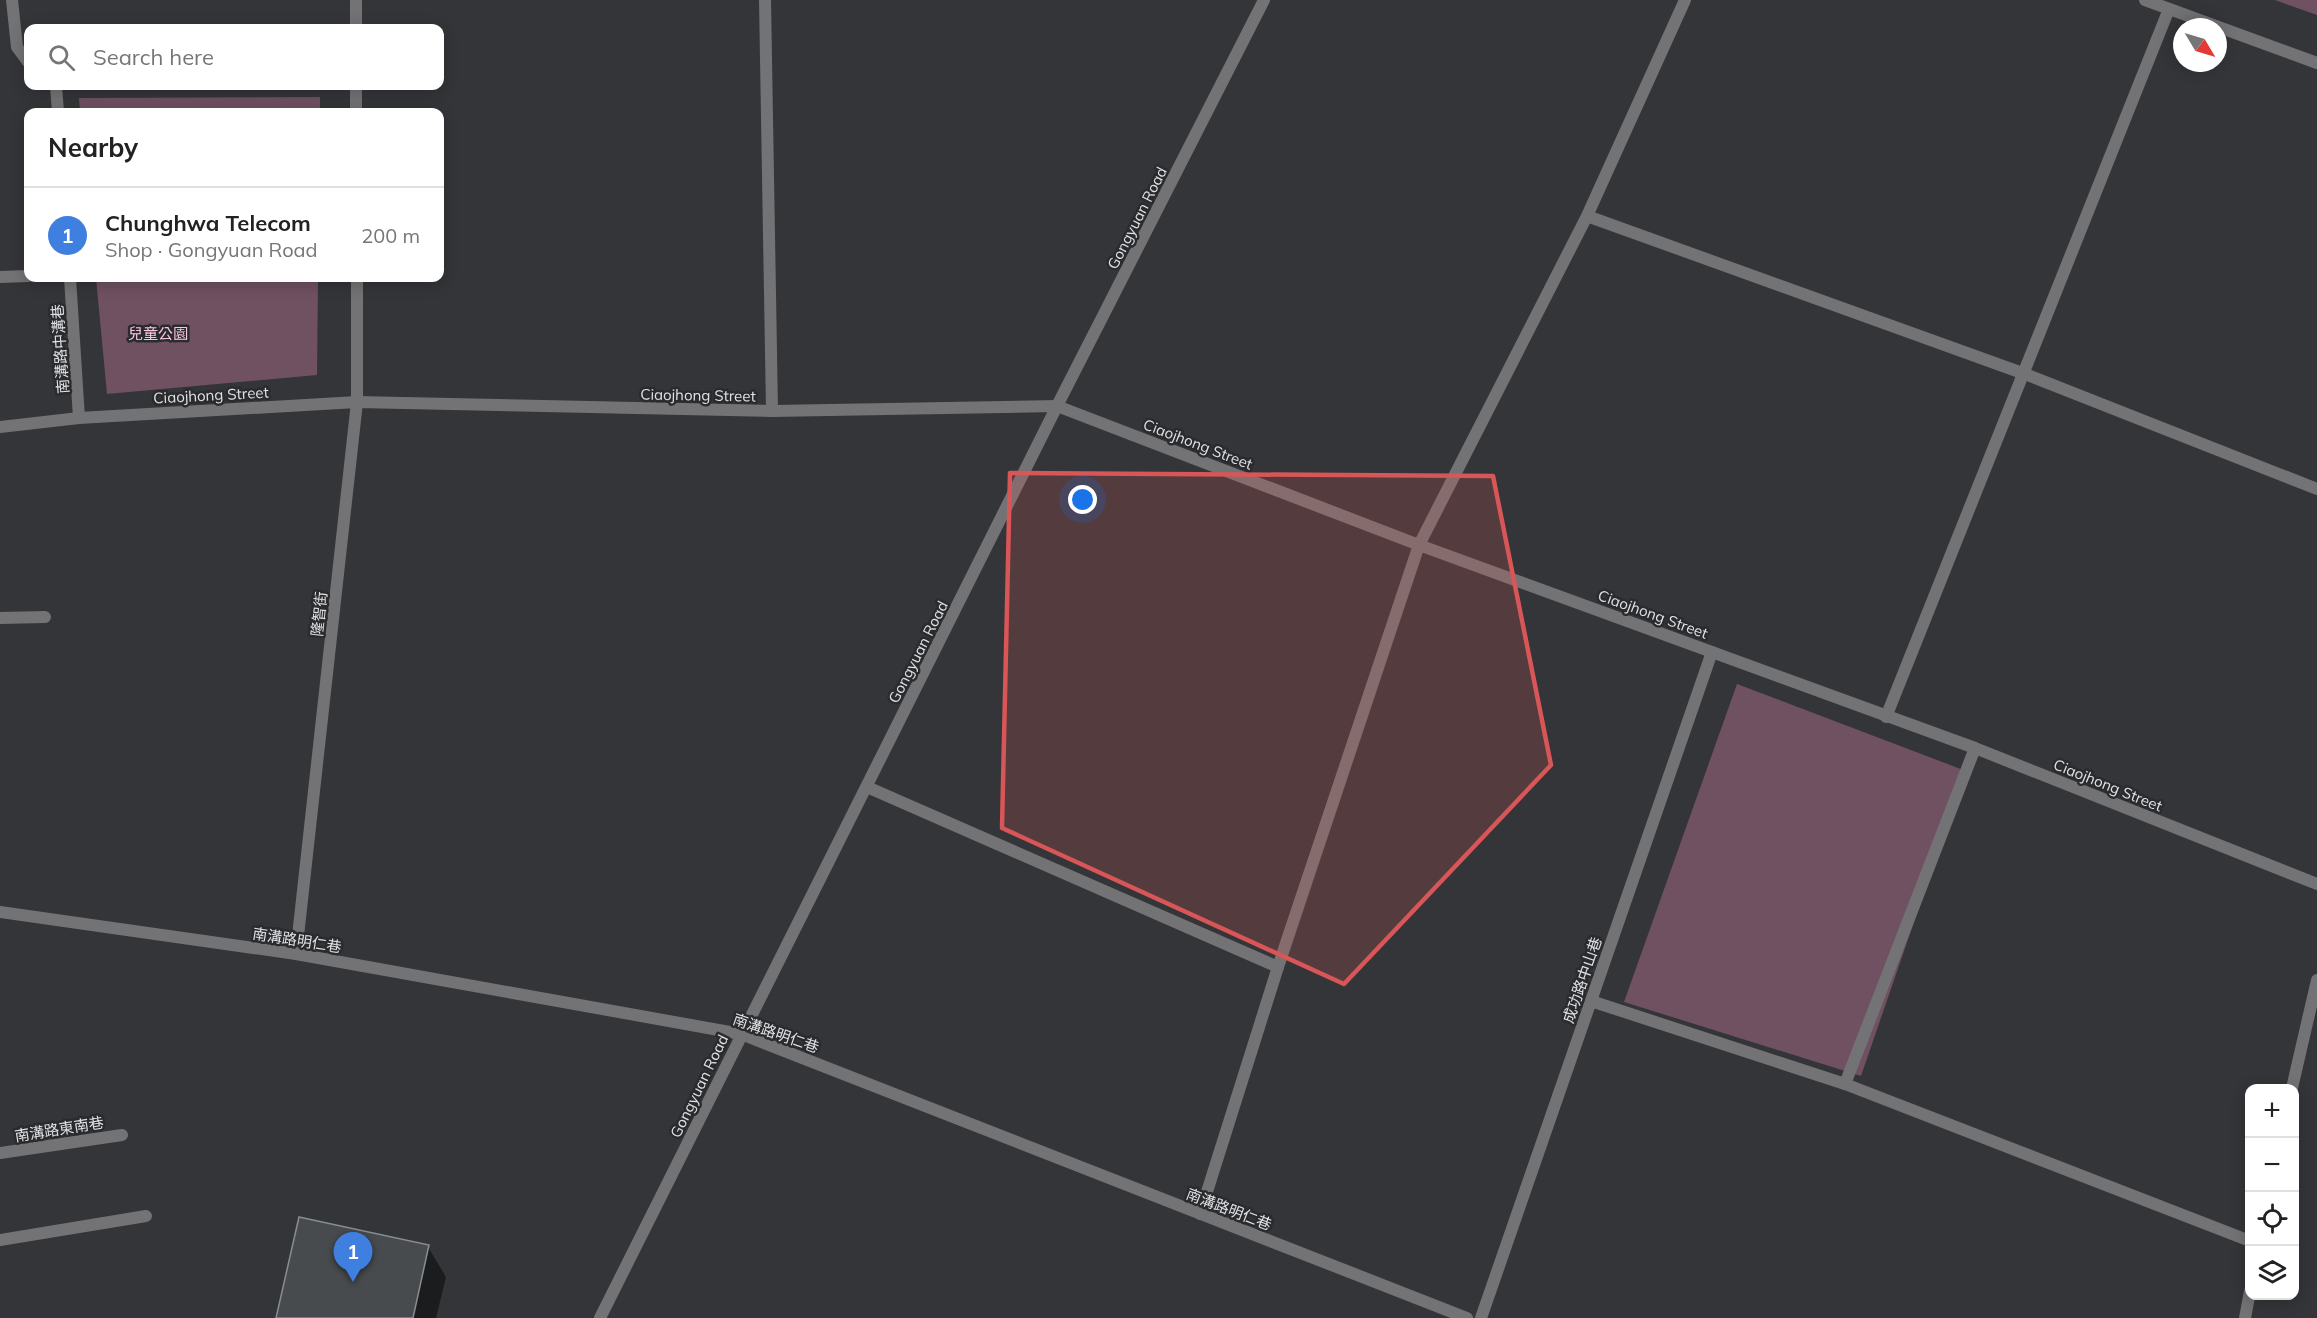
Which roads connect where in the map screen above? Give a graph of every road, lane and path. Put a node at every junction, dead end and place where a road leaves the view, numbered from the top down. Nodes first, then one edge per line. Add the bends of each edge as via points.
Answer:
1 (12, 0) edge
2 (356, 0) edge
3 (765, 0) edge
4 (1264, 0) edge
5 (1685, 0) edge
6 (2145, 0) edge
7 (2169, 9) junction
8 (356, 24) edge
9 (24, 57) edge
10 (2317, 63) edge
11 (56, 90) edge
12 (356, 90) edge
13 (58, 108) edge
14 (356, 108) edge
15 (1587, 216) junction
16 (24, 276) edge
17 (0, 277) edge
18 (70, 282) edge
19 (357, 282) edge
20 (2025, 374) junction
21 (357, 402) junction
22 (1058, 406) junction
23 (772, 411) junction
24 (79, 418) junction
25 (0, 427) edge
26 (2317, 489) edge
27 (1419, 545) junction
28 (45, 617) dead end
29 (0, 618) edge
30 (1712, 652) junction
31 (1886, 717) junction
32 (1975, 748) junction
33 (867, 787) junction
34 (2317, 884) edge
35 (0, 912) edge
36 (296, 954) junction
37 (1278, 967) junction
38 (2317, 980) edge
39 (1591, 1001) junction
40 (741, 1034) junction
41 (1845, 1084) junction
42 (2293, 1084) edge
43 (122, 1135) dead end
44 (0, 1153) edge
45 (1200, 1214) junction
46 (146, 1216) dead end
47 (2245, 1239) edge
48 (0, 1240) edge
49 (2248, 1300) edge
50 (600, 1318) edge
51 (1467, 1318) edge
52 (1481, 1318) edge
53 (2245, 1318) edge

1 - 9 street via 16,47
2 - 8 street
3 - 23 street
4 - 22 street, Gongyuan Road
5 - 15 street
6 - 7 street
7 - 10 street
7 - 20 street
11 - 13 street
12 - 14 street
15 - 20 street
15 - 27 street
16 - 17 street
18 - 24 street, 南溝路中溝巷
19 - 21 street, 隆智街
20 - 26 street
20 - 31 street
21 - 23 street, Ciaojhong Street
21 - 24 street, Ciaojhong Street
21 - 36 street, 隆智街
22 - 23 street, Ciaojhong Street
22 - 27 street, Ciaojhong Street
22 - 33 street, Gongyuan Road
24 - 25 street, Ciaojhong Street
27 - 30 street, Ciaojhong Street
27 - 37 street
28 - 29 street
30 - 31 street, Ciaojhong Street
30 - 39 street, 成功路中山巷
31 - 32 street, Ciaojhong Street
32 - 34 street, Ciaojhong Street
32 - 41 street
33 - 37 street
33 - 40 street, Gongyuan Road
35 - 36 street, 南溝路明仁巷
36 - 40 street, 南溝路明仁巷
37 - 45 street
38 - 42 street
39 - 41 street
39 - 52 street, 成功路中山巷
40 - 45 street, 南溝路明仁巷
40 - 50 street, Gongyuan Road
41 - 47 street
43 - 44 street, 南溝路東南巷
45 - 51 street, 南溝路明仁巷
46 - 48 street
49 - 53 street

